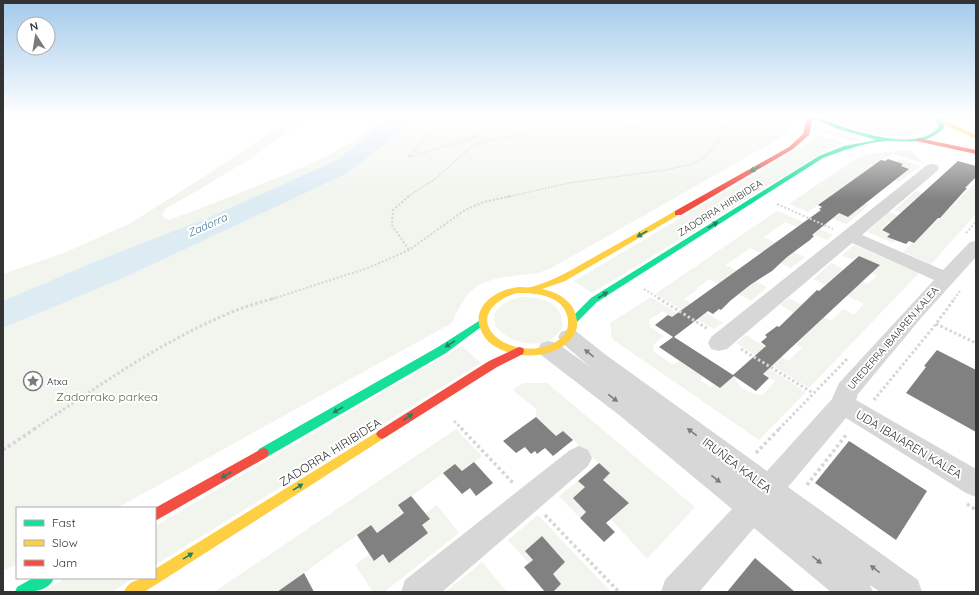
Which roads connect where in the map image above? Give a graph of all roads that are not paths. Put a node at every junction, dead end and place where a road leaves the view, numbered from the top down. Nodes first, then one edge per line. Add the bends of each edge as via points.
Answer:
1 (795, 145) edge
2 (852, 145) edge
3 (938, 145) edge
4 (976, 152) edge
5 (932, 168) dead end
6 (850, 236) junction
7 (976, 246) edge
8 (954, 282) junction
9 (531, 290) junction
10 (482, 322) junction
11 (564, 335) junction
12 (719, 343) dead end
13 (519, 351) junction
14 (851, 410) junction
15 (579, 458) dead end
16 (976, 484) edge
17 (761, 498) junction
18 (156, 515) edge
19 (156, 576) edge
20 (45, 579) edge
21 (151, 579) edge
22 (22, 592) edge
23 (131, 592) edge
24 (416, 592) edge
25 (677, 592) edge
26 (856, 592) edge
27 (906, 592) edge

1 -> 9 street, ZADORRA HIRIBIDEA via 562,279
11 -> 2 street, ZADORRA HIRIBIDEA via 594,300 821,157
3 - 4 street
5 - 6 street
6 - 8 street
6 - 12 street
7 - 8 street, UREDERRA IBAIAREN KALEA
8 - 14 street, UREDERRA IBAIAREN KALEA via 847,390
9 - 10 street via 512,291 496,297 485,308
9 - 11 street via 560,299 570,309
10 - 13 street via 488,334 501,345
10 -> 18 street via 442,350
11 - 13 street via 534,352
11 - 17 street, IRUÑEA KALEA via 580,372
19 -> 13 street, ZADORRA HIRIBIDEA via 493,364
14 - 16 street, UDA IBAIAREN KALEA
14 - 17 street, UREDERRA IBAIAREN KALEA
15 - 24 street
17 - 25 street, UREDERRA IBAIAREN KALEA
17 -> 26 street, IRUÑEA KALEA
27 -> 17 street, IRUÑEA KALEA
20 - 22 street
21 - 23 street, ZADORRA HIRIBIDEA

